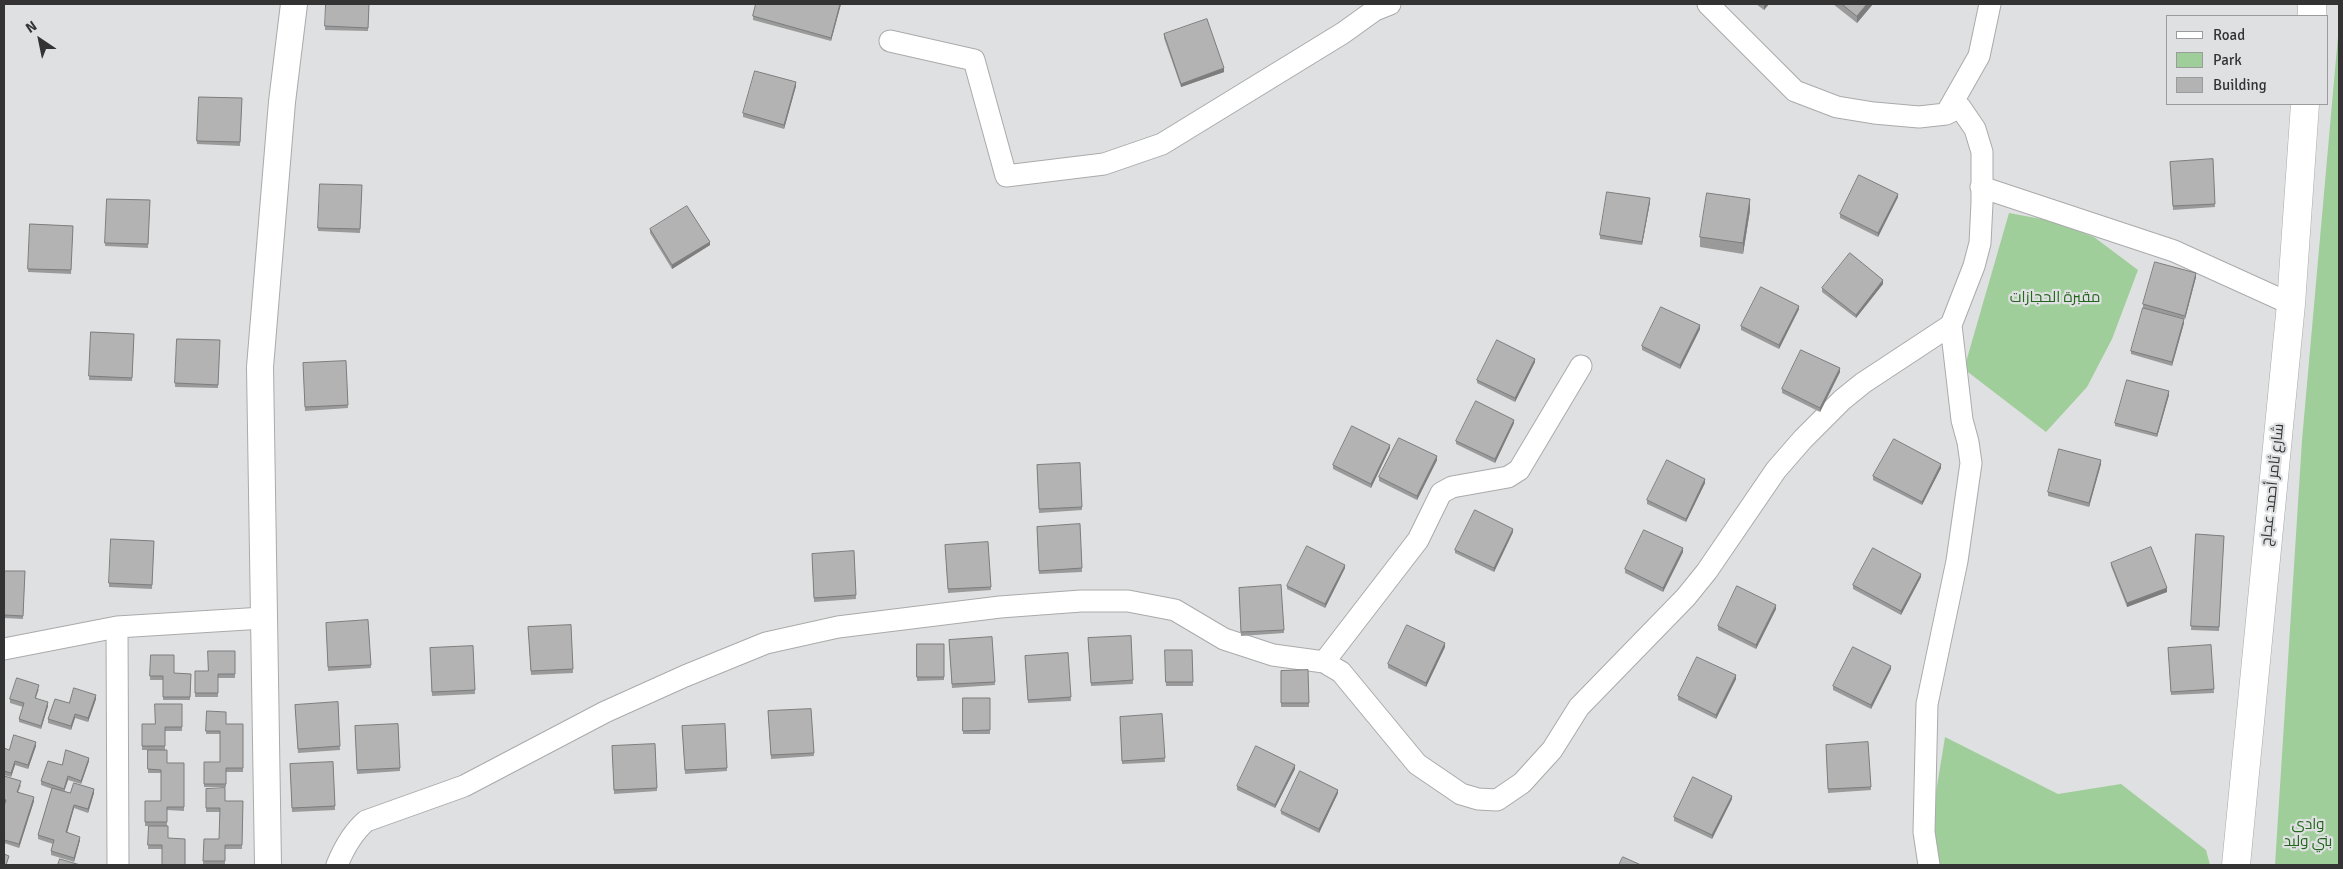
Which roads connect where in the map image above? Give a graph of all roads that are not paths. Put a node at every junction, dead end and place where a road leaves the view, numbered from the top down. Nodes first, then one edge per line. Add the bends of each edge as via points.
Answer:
1 (294, 4) edge
2 (1390, 4) edge
3 (1708, 4) edge
4 (1990, 4) edge
5 (890, 41) dead end
6 (2305, 105) edge
7 (1946, 114) junction
8 (1982, 186) junction
9 (2291, 304) junction
10 (1952, 325) junction
11 (1581, 366) dead end
12 (263, 618) junction
13 (117, 627) junction
14 (4, 649) edge
15 (1324, 662) junction
16 (118, 865) edge
17 (268, 865) edge
18 (337, 865) edge
19 (1929, 865) edge
20 (2236, 865) edge

1 - 12 street via 282,102 260,368
2 - 5 street via 1162,144 1104,164 1006,176 974,60
3 - 7 street via 1795,92 1837,108 1874,114 1919,117
4 - 7 street via 1979,56
6 - 9 main road, شارع ثامر أحمد عجاج
7 - 8 street via 1960,106 1975,129 1982,152
8 - 9 street via 2174,251
8 - 10 street via 1980,243
9 - 20 main road, شارع ثامر أحمد عجاج
10 - 15 street via 1862,383 1803,439 1776,470 1686,597 1579,707 1552,750 1522,784 1497,800 1461,794 1417,764 1341,672
10 - 19 street via 1962,420 1971,463 1957,561 1927,704 1924,832
11 - 15 street via 1519,470 1508,477 1452,487 1441,494 1418,540
12 - 13 street
12 - 17 street
13 - 14 street
13 - 16 street
15 - 18 street via 1273,655 1224,639 1176,610 1128,601 1000,607 838,627 766,643 685,676 604,712 464,786 366,821 356,829

